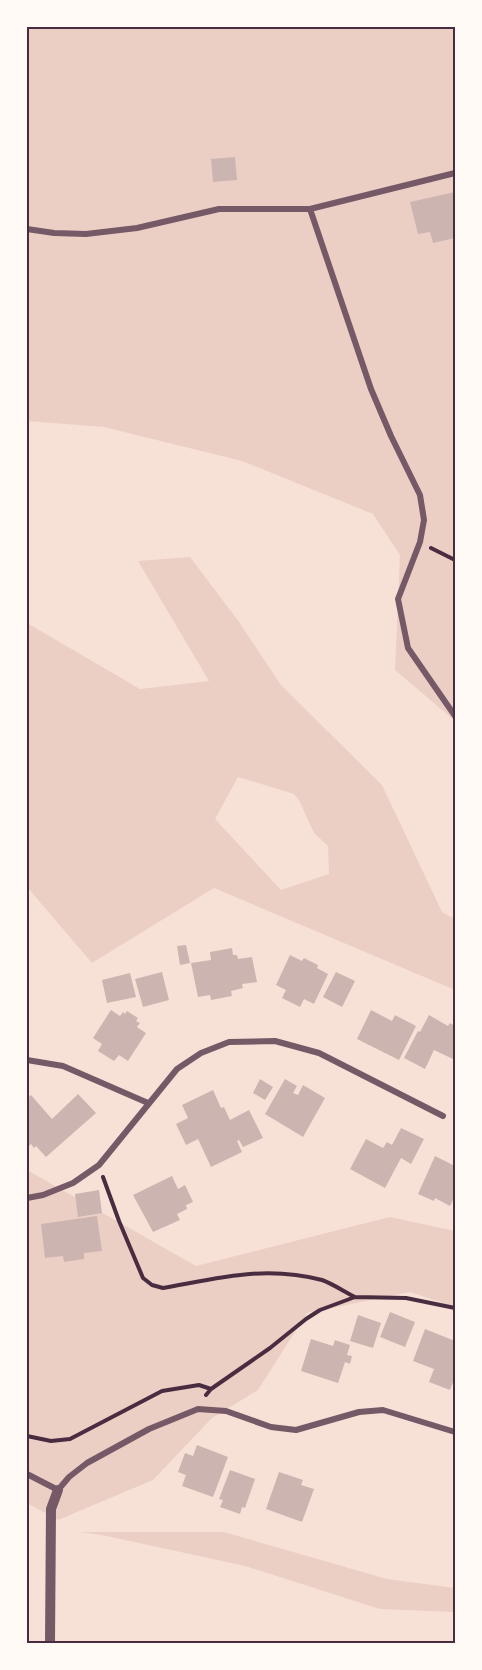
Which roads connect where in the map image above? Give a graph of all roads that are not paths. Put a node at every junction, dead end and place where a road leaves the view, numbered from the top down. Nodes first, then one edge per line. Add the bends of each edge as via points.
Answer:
1 (455, 173) edge
2 (310, 209) junction
3 (27, 229) edge
4 (455, 716) edge
5 (27, 1060) edge
6 (148, 1103) junction
7 (443, 1116) dead end
8 (27, 1198) edge
9 (455, 1432) edge
10 (27, 1474) edge
11 (58, 1490) junction
12 (50, 1643) edge

1 - 2 street
2 - 3 street via 219,208 137,228 86,234
2 - 4 street via 371,389 420,495 424,520 420,542 398,598 408,648
5 - 6 street via 63,1066
6 - 7 street via 177,1069 201,1053 229,1042 275,1041 319,1053
6 - 8 street via 99,1165 73,1184
9 - 11 street via 383,1410 359,1412 296,1430 271,1427 226,1411 198,1408 87,1463
10 - 11 street
11 - 12 street via 51,1509

